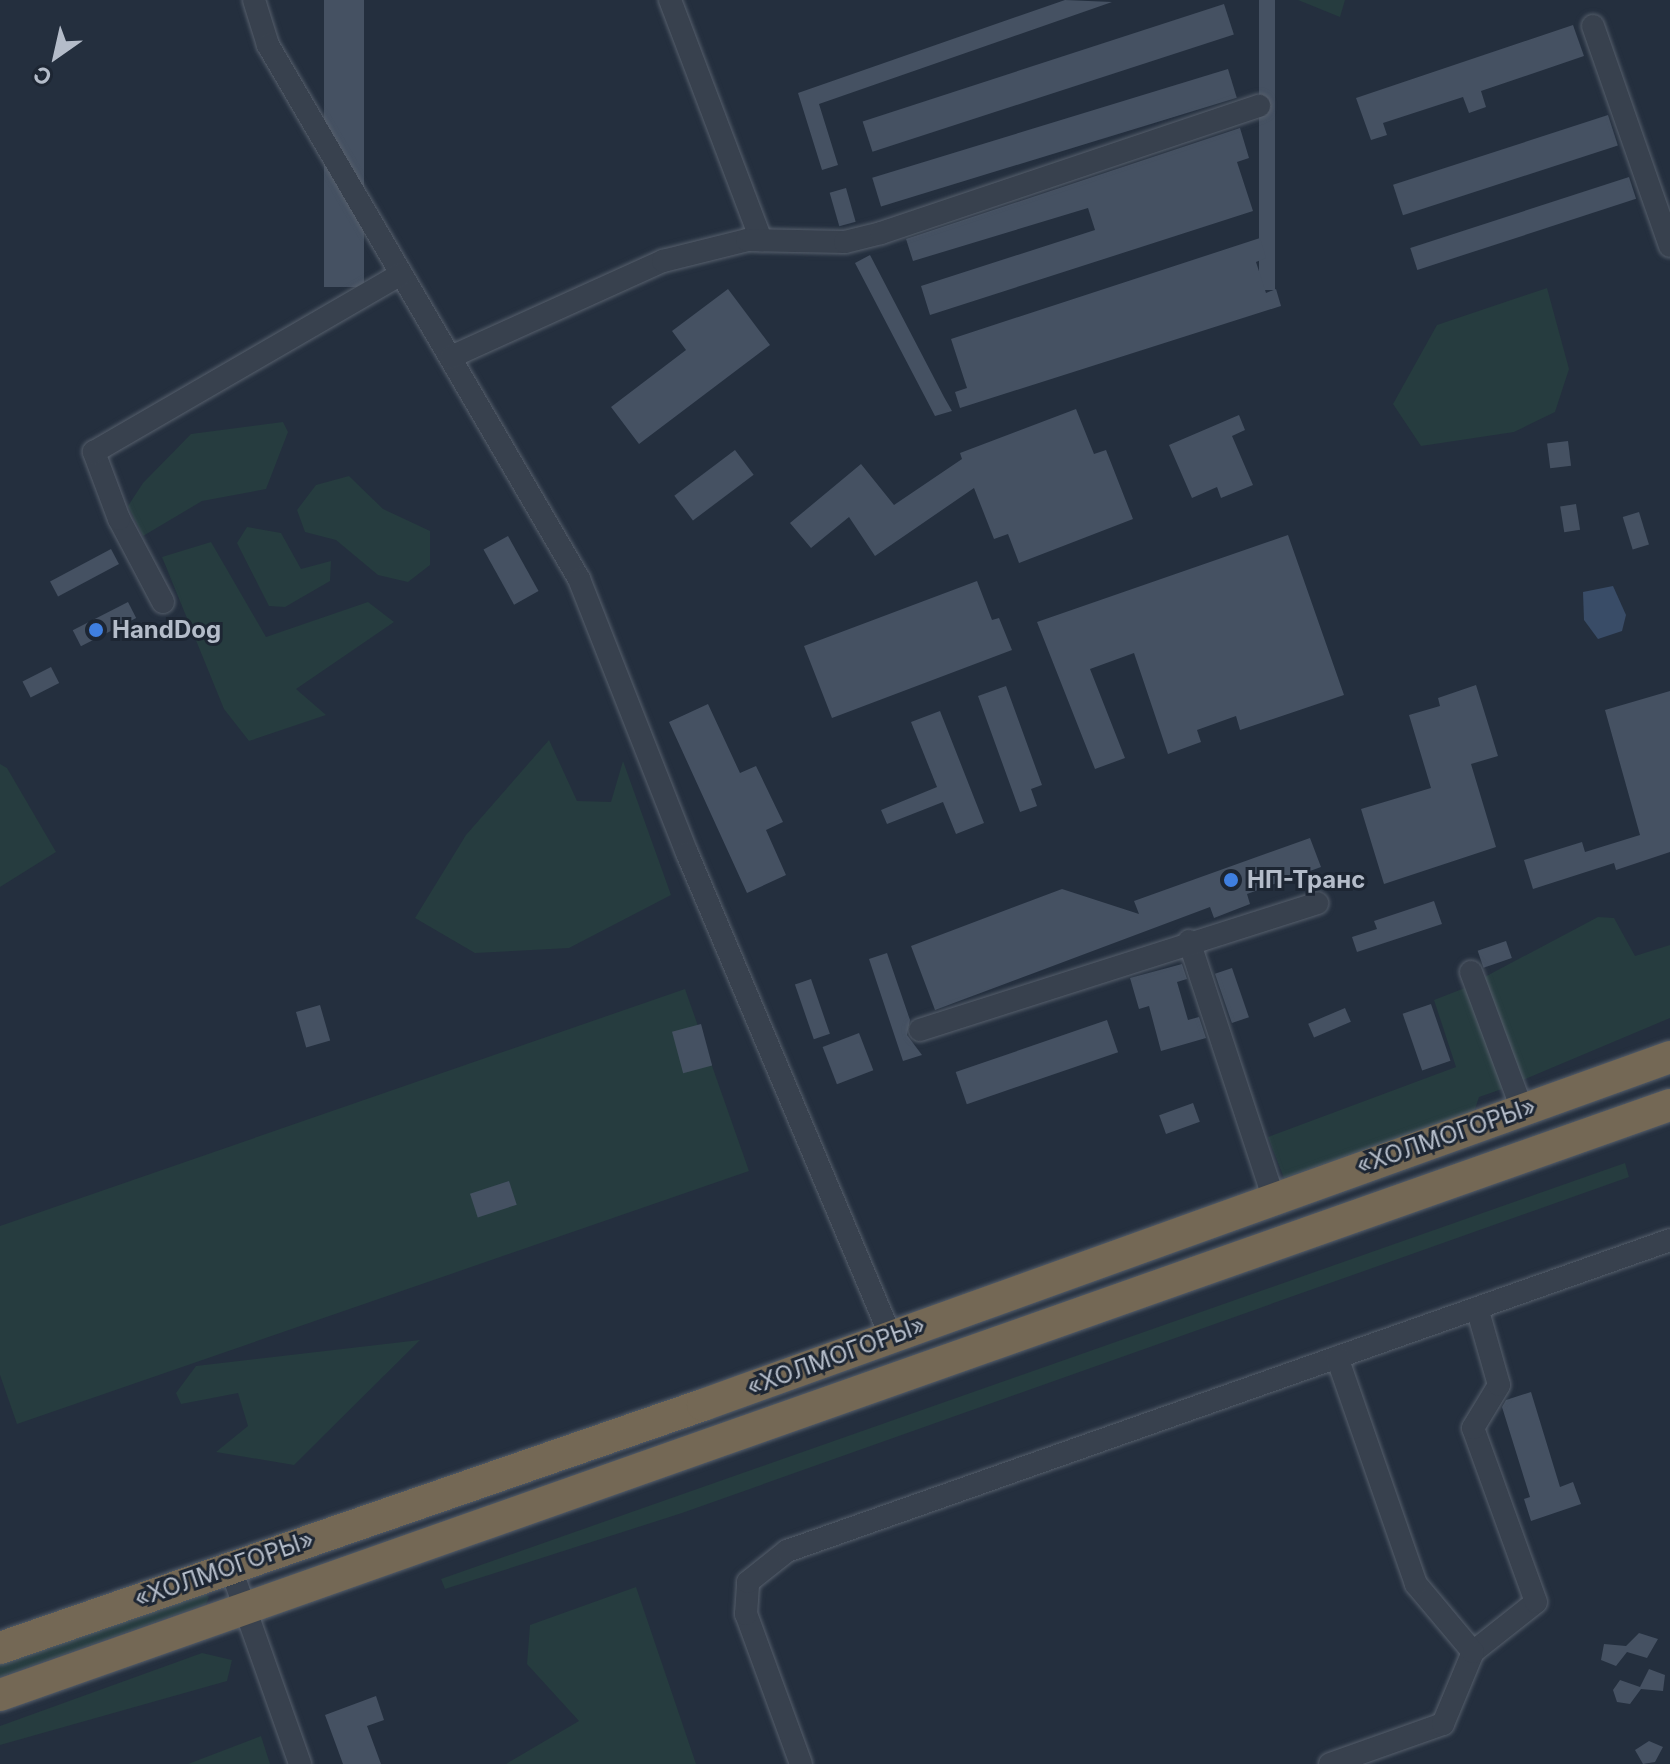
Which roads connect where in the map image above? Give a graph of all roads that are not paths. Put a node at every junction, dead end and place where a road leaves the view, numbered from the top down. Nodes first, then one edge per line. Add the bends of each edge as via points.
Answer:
1 (254, 0) edge
2 (670, 0) edge
3 (1593, 26) dead end
4 (1259, 106) dead end
5 (761, 240) junction
6 (1670, 246) edge
7 (401, 274) junction
8 (451, 357) junction
9 (163, 602) dead end
10 (1317, 903) dead end
11 (1189, 941) junction
12 (1471, 972) dead end
13 (920, 1030) dead end
14 (1670, 1057) edge
15 (1670, 1105) edge
16 (1522, 1109) junction
17 (1273, 1197) junction
18 (1670, 1240) edge
19 (1477, 1308) junction
20 (891, 1337) junction
21 (1337, 1357) junction
22 (230, 1566) junction
23 (245, 1607) junction
24 (0, 1648) edge
25 (1473, 1652) junction
26 (0, 1695) edge
27 (300, 1764) edge
28 (801, 1764) edge
29 (1330, 1764) edge

1 - 7 street via 268,45
2 - 5 street
3 - 6 street
4 - 5 street via 881,233 845,242
5 - 8 street via 663,261
7 - 8 street
7 - 9 street via 94,452 119,519
8 - 20 street via 579,579 687,853
10 - 11 street
11 - 13 street
11 - 17 street
12 - 16 street
14 - 16 highway, «ХОЛМОГОРЫ»
15 - 23 highway, «ХОЛМОГОРЫ»
16 - 17 highway, «ХОЛМОГОРЫ»
17 - 20 highway, «ХОЛМОГОРЫ»
18 - 19 street
19 - 21 street
19 - 25 street via 1499,1385 1473,1428 1536,1602
20 - 22 highway, «ХОЛМОГОРЫ»
21 - 25 street via 1416,1584
21 - 28 street via 787,1551 748,1582 746,1614
22 - 23 street
22 - 24 highway, «ХОЛМОГОРЫ»
23 - 26 highway, «ХОЛМОГОРЫ»
23 - 27 street
25 - 29 street via 1443,1724

